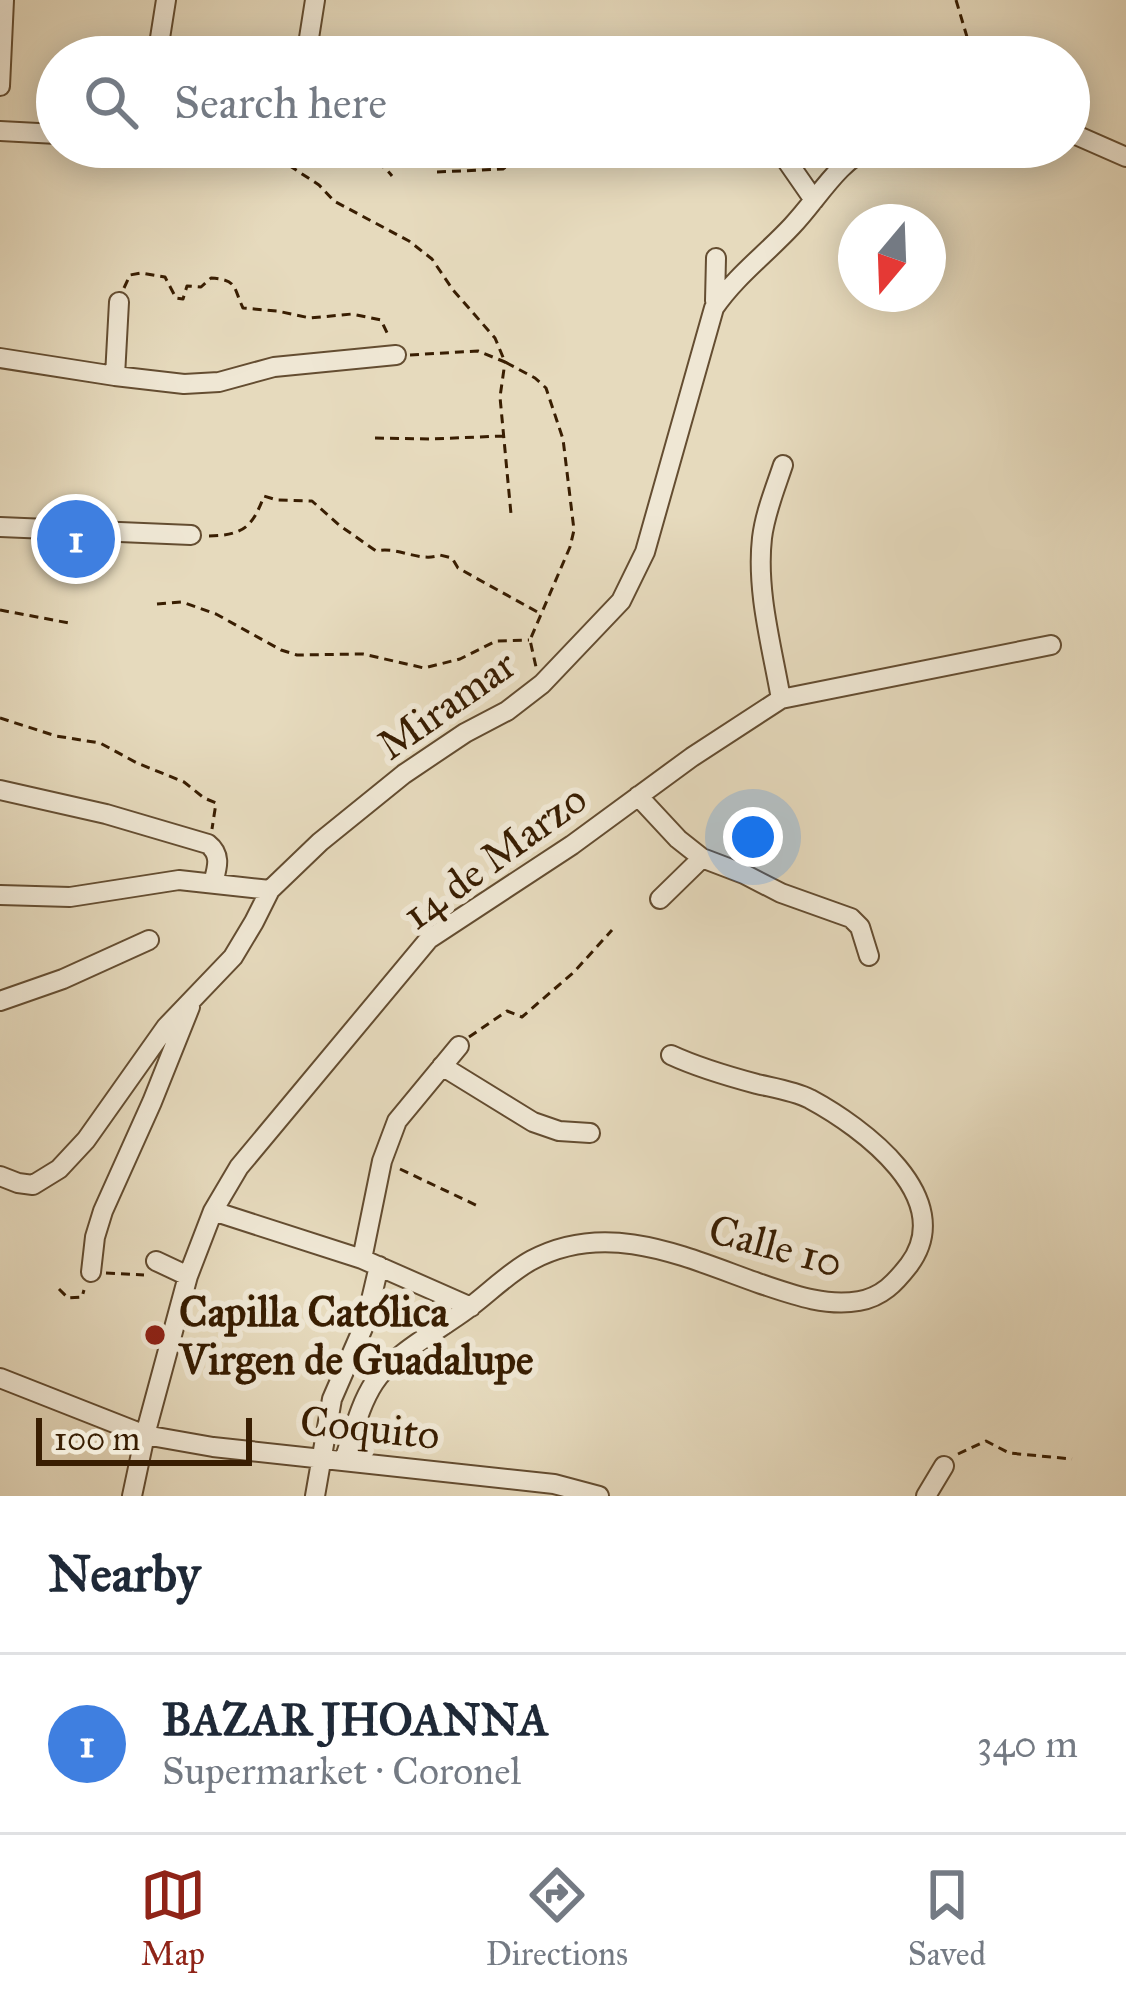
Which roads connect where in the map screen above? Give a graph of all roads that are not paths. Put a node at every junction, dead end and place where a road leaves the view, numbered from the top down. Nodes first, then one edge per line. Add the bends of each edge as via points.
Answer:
1 (4, 0) edge
2 (166, 0) edge
3 (315, 0) edge
4 (161, 36) edge
5 (309, 36) edge
6 (0, 57) edge
7 (0, 86) edge
8 (0, 131) edge
9 (36, 133) edge
10 (1090, 141) edge
11 (1126, 157) edge
12 (792, 168) edge
13 (843, 168) edge
14 (814, 200) junction
15 (716, 258) dead end
16 (118, 302) road end
17 (714, 308) junction
18 (396, 355) road end
19 (0, 358) edge
20 (115, 376) junction
21 (783, 465) dead end
22 (0, 527) edge
23 (191, 535) road end
24 (1051, 645) dead end
25 (781, 699) junction
26 (0, 790) edge
27 (638, 796) junction
28 (702, 859) junction
29 (213, 883) junction
30 (270, 890) junction
31 (0, 895) edge
32 (660, 899) dead end
33 (149, 940) dead end
34 (869, 956) dead end
35 (193, 997) junction
36 (0, 1001) edge
37 (459, 1046) road end
38 (671, 1054) dead end
39 (442, 1066) junction
40 (590, 1132) dead end
41 (0, 1176) edge
42 (213, 1210) junction
43 (156, 1261) road end
44 (371, 1263) junction
45 (91, 1272) road end
46 (188, 1276) junction
47 (471, 1307) junction
48 (0, 1378) edge
49 (145, 1435) junction
50 (322, 1458) junction
51 (344, 1460) junction
52 (944, 1466) road end
53 (133, 1496) edge
54 (315, 1496) edge
55 (599, 1496) edge
56 (926, 1496) edge

1 - 6 street
2 - 4 street
3 - 5 street
6 - 7 street
8 - 9 street
10 - 11 street
12 - 14 street
13 - 14 street, Miramar
14 - 17 street, Miramar
15 - 17 street
16 - 20 street
17 - 30 street, Miramar via 637,573 621,601 542,683 404,774
18 - 20 street via 274,367 219,382
19 - 20 street
21 - 25 street via 768,507 761,574
22 - 23 street
24 - 25 street, 14 de Marzo
25 - 27 street, 14 de Marzo
26 - 29 street via 208,844 218,859
27 - 28 street
27 - 42 street, 14 de Marzo via 429,939 239,1167
28 - 32 street
28 - 34 street via 851,918
29 - 30 street
29 - 31 street
30 - 35 street, Miramar via 232,957
33 - 36 street
35 - 41 street, Miramar via 59,1169 32,1185
35 - 45 street via 103,1211
37 - 39 street
38 - 47 street, Calle 10 via 805,1096 889,1156 923,1216 913,1260 876,1297 826,1302 644,1244 604,1242 533,1259
39 - 40 street via 533,1122
39 - 44 street via 397,1121 382,1161
42 - 44 street
42 - 46 street, 14 de Marzo
43 - 46 street
44 - 47 street
44 - 50 street via 366,1322 332,1399
46 - 49 street, 14 de Marzo
47 - 51 street, Calle 10 via 376,1379
48 - 49 street, Coquito
49 - 50 street, Coquito
49 - 53 street, 14 de Marzo
50 - 51 street, Coquito
50 - 54 street
51 - 55 street, Coquito
52 - 56 street

